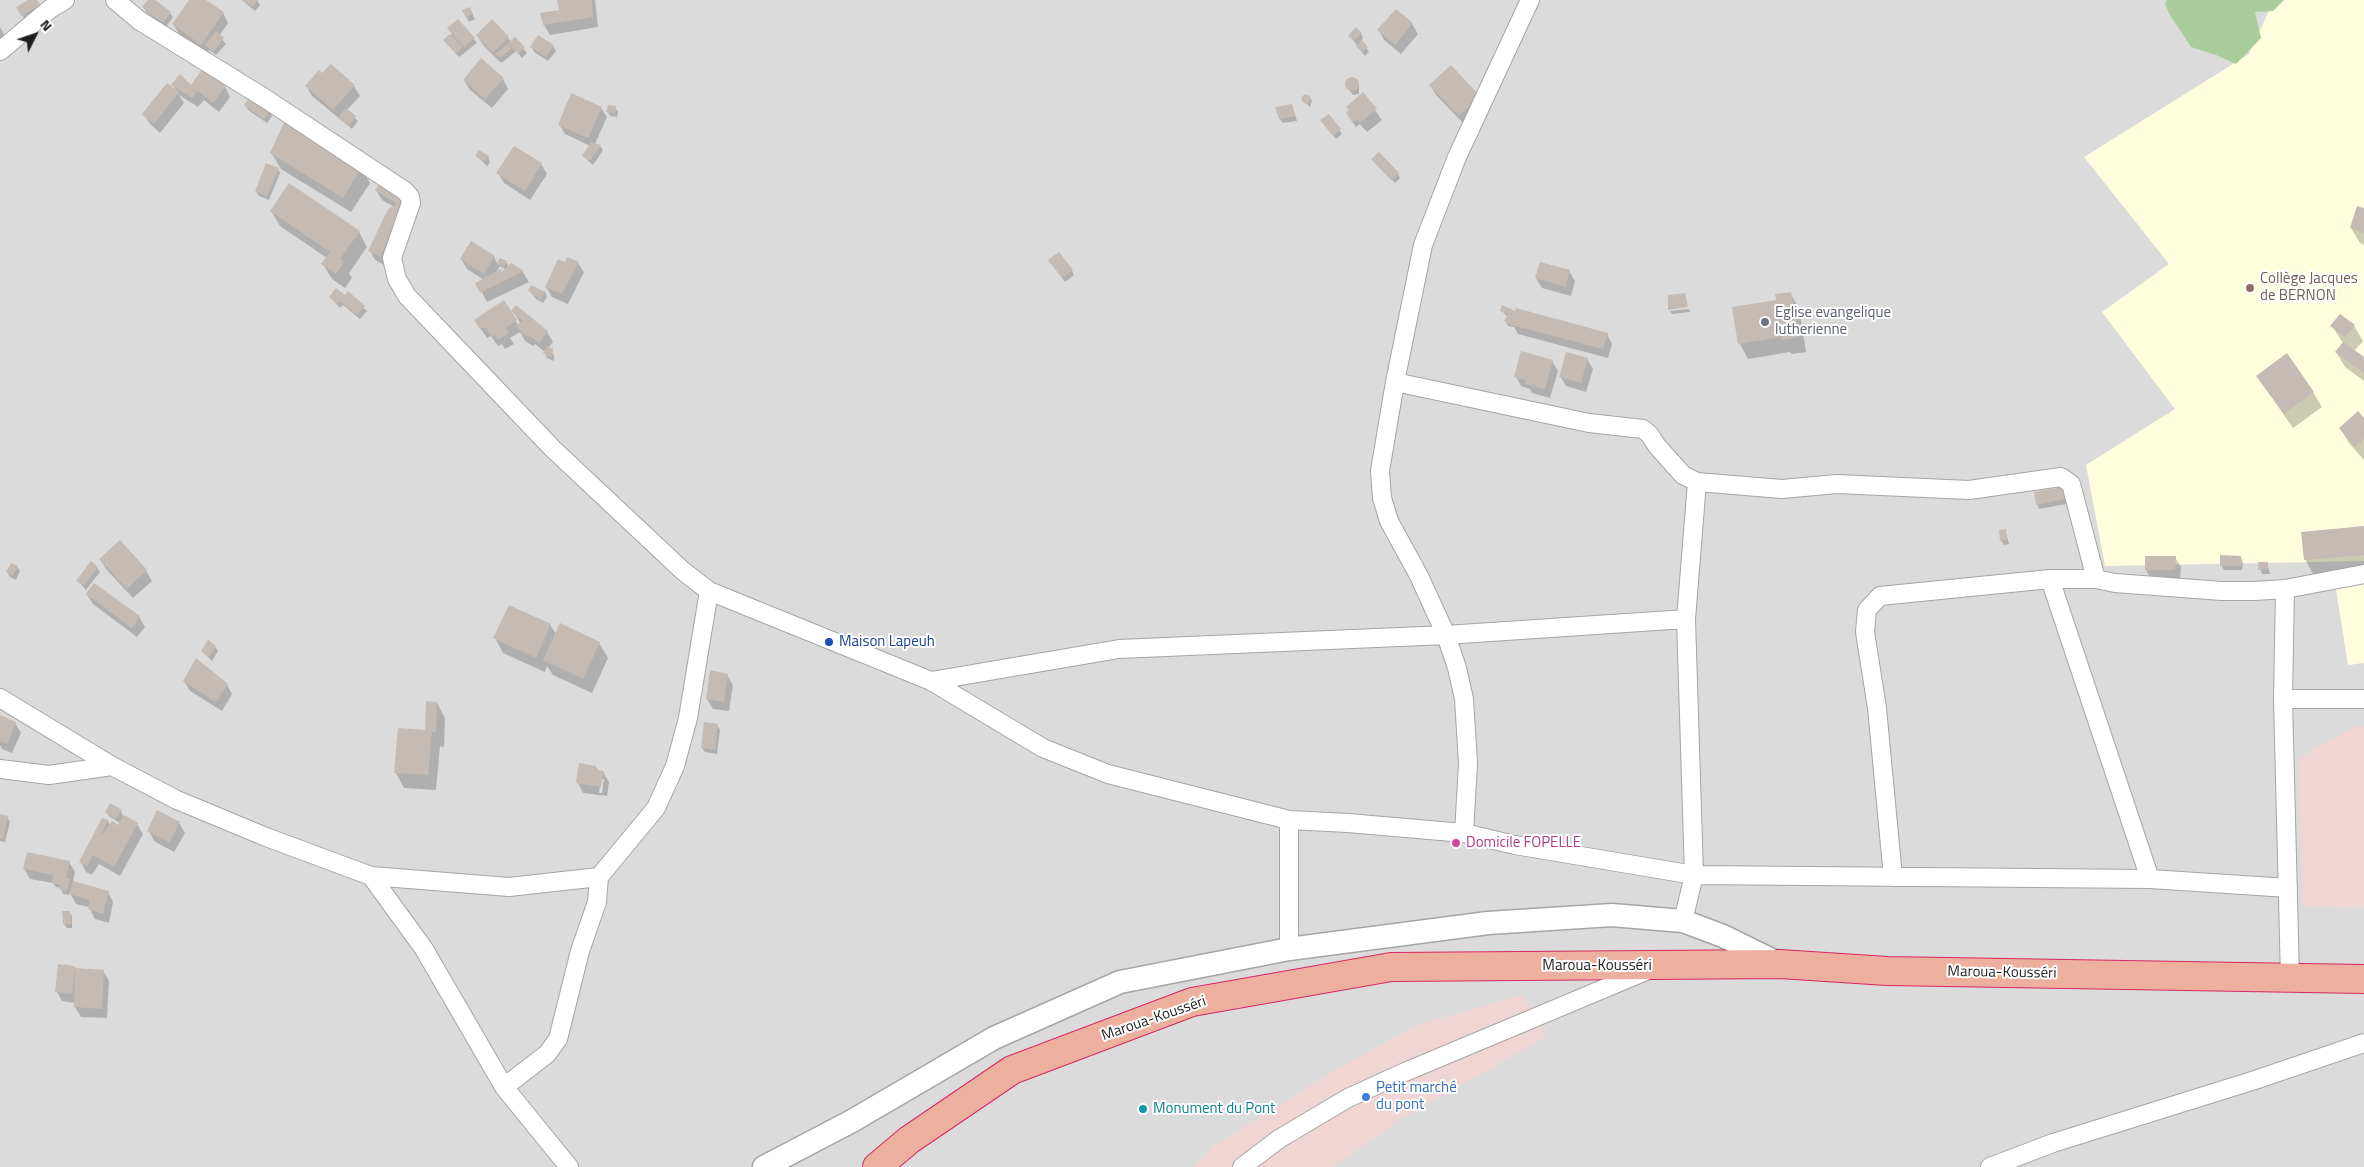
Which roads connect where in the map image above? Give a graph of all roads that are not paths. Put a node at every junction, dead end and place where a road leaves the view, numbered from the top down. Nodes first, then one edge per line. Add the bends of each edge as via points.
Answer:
1 (115, 0) edge
2 (1530, 0) edge
3 (53, 3) edge
4 (0, 51) edge
5 (1395, 382) junction
6 (1696, 482) junction
7 (2364, 574) edge
8 (2096, 579) junction
9 (2050, 580) junction
10 (2285, 589) junction
11 (709, 591) junction
12 (1686, 619) junction
13 (1446, 634) junction
14 (931, 681) junction
15 (0, 698) edge
16 (2283, 699) junction
17 (2364, 699) edge
18 (112, 766) junction
19 (0, 769) edge
20 (1289, 820) junction
21 (1464, 834) junction
22 (1694, 875) junction
23 (371, 876) junction
24 (599, 877) junction
25 (1893, 877) junction
26 (2150, 879) junction
27 (2288, 888) junction
28 (1683, 921) junction
29 (1289, 949) junction
30 (1780, 964) junction
31 (1658, 966) junction
32 (2290, 978) junction
33 (2364, 979) edge
34 (2364, 1043) edge
35 (504, 1087) junction
36 (570, 1167) edge
37 (764, 1167) edge
38 (877, 1167) edge
39 (1242, 1167) edge
40 (1990, 1167) edge

1 - 11 street via 140,21 405,191 411,203 392,258 407,296 553,448 683,571
2 - 5 street via 1457,157 1423,245
3 - 4 street
5 - 6 street via 1590,423 1643,429 1683,475
5 - 13 street via 1380,471 1382,498 1389,521
6 - 8 street via 1782,489 1837,484 1969,490 2061,477 2071,484
6 - 12 street
7 - 10 street
8 - 9 street
8 - 10 street via 2222,592
9 - 25 street via 1880,596 1867,610 1865,632 1877,708
9 - 26 street
10 - 16 street
11 - 14 street
11 - 24 street via 688,718 675,766 656,808
12 - 13 street
12 - 22 street
13 - 14 street via 1119,649
13 - 21 street via 1458,668 1466,715 1468,763
14 - 20 street via 1051,752 1108,774
15 - 18 street
16 - 17 street
16 - 27 street
18 - 19 street via 49,774
18 - 23 street via 186,804 266,838
20 - 21 street
20 - 29 street
21 - 22 street
22 - 25 street
22 - 28 street
23 - 24 street via 509,886
23 - 35 street via 424,949
24 - 35 street via 597,902 580,951 558,1039 547,1054
25 - 26 street
26 - 27 street
27 - 32 street
28 - 29 street via 1612,915 1488,923
28 - 30 street
29 - 37 street via 1120,982 994,1038 852,1121
30 - 31 highway, Maroua-Kousséri
30 - 32 highway, Maroua-Kousséri via 1887,971
31 - 38 highway, Maroua-Kousséri via 1391,967 1192,1002 1012,1070 909,1140
31 - 39 street via 1348,1098
32 - 33 highway, Maroua-Kousséri
34 - 40 street via 2053,1143
35 - 36 street

